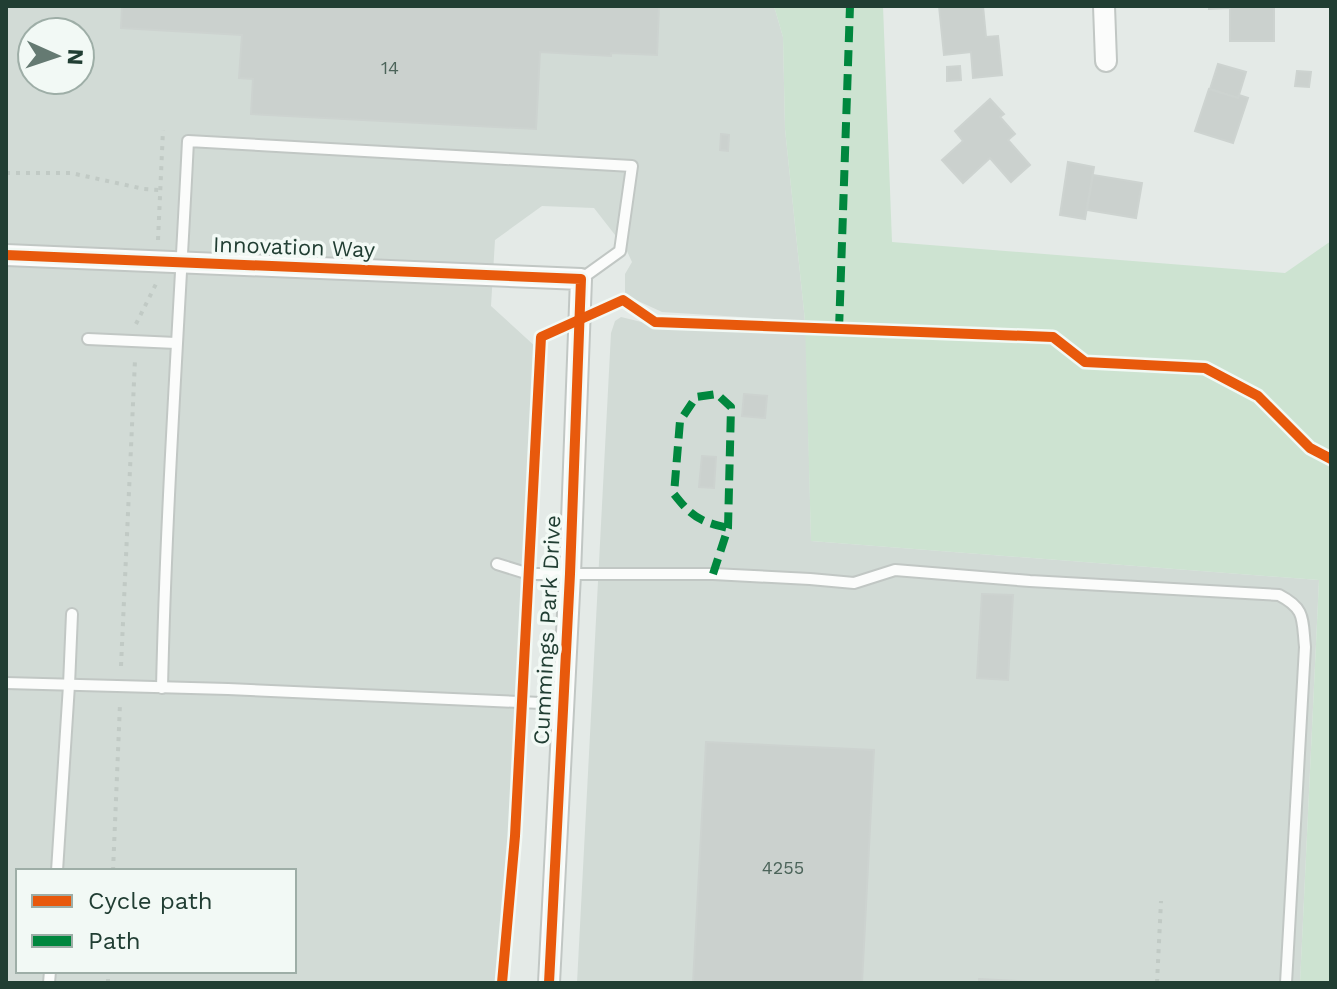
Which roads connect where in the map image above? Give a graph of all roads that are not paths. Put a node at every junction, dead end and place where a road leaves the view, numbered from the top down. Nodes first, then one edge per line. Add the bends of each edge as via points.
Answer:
1 (1104, 6) edge
2 (1106, 61) dead end
3 (6, 255) edge
4 (181, 262) junction
5 (581, 279) junction
6 (88, 339) dead end
7 (176, 343) junction
8 (497, 564) dead end
9 (570, 574) junction
10 (72, 614) dead end
11 (6, 683) edge
12 (69, 685) junction
13 (162, 688) junction
14 (563, 704) junction
15 (57, 869) edge
16 (549, 983) edge
17 (1286, 983) edge

1 - 2 street
3 - 4 street, Innovation Way
4 - 5 street, Innovation Way
4 - 5 lane via 188,141 632,166 620,251
4 - 7 lane
5 - 9 street, Cummings Park Drive
6 - 7 lane
7 - 13 lane
8 - 9 lane via 529,574
9 - 14 street, Cummings Park Drive
9 - 17 lane via 713,574 854,583 895,570 1279,595 1295,604 1305,647
10 - 12 lane
11 - 12 lane
12 - 13 lane
12 - 15 lane
13 - 14 lane
14 - 16 street, Cummings Park Drive

